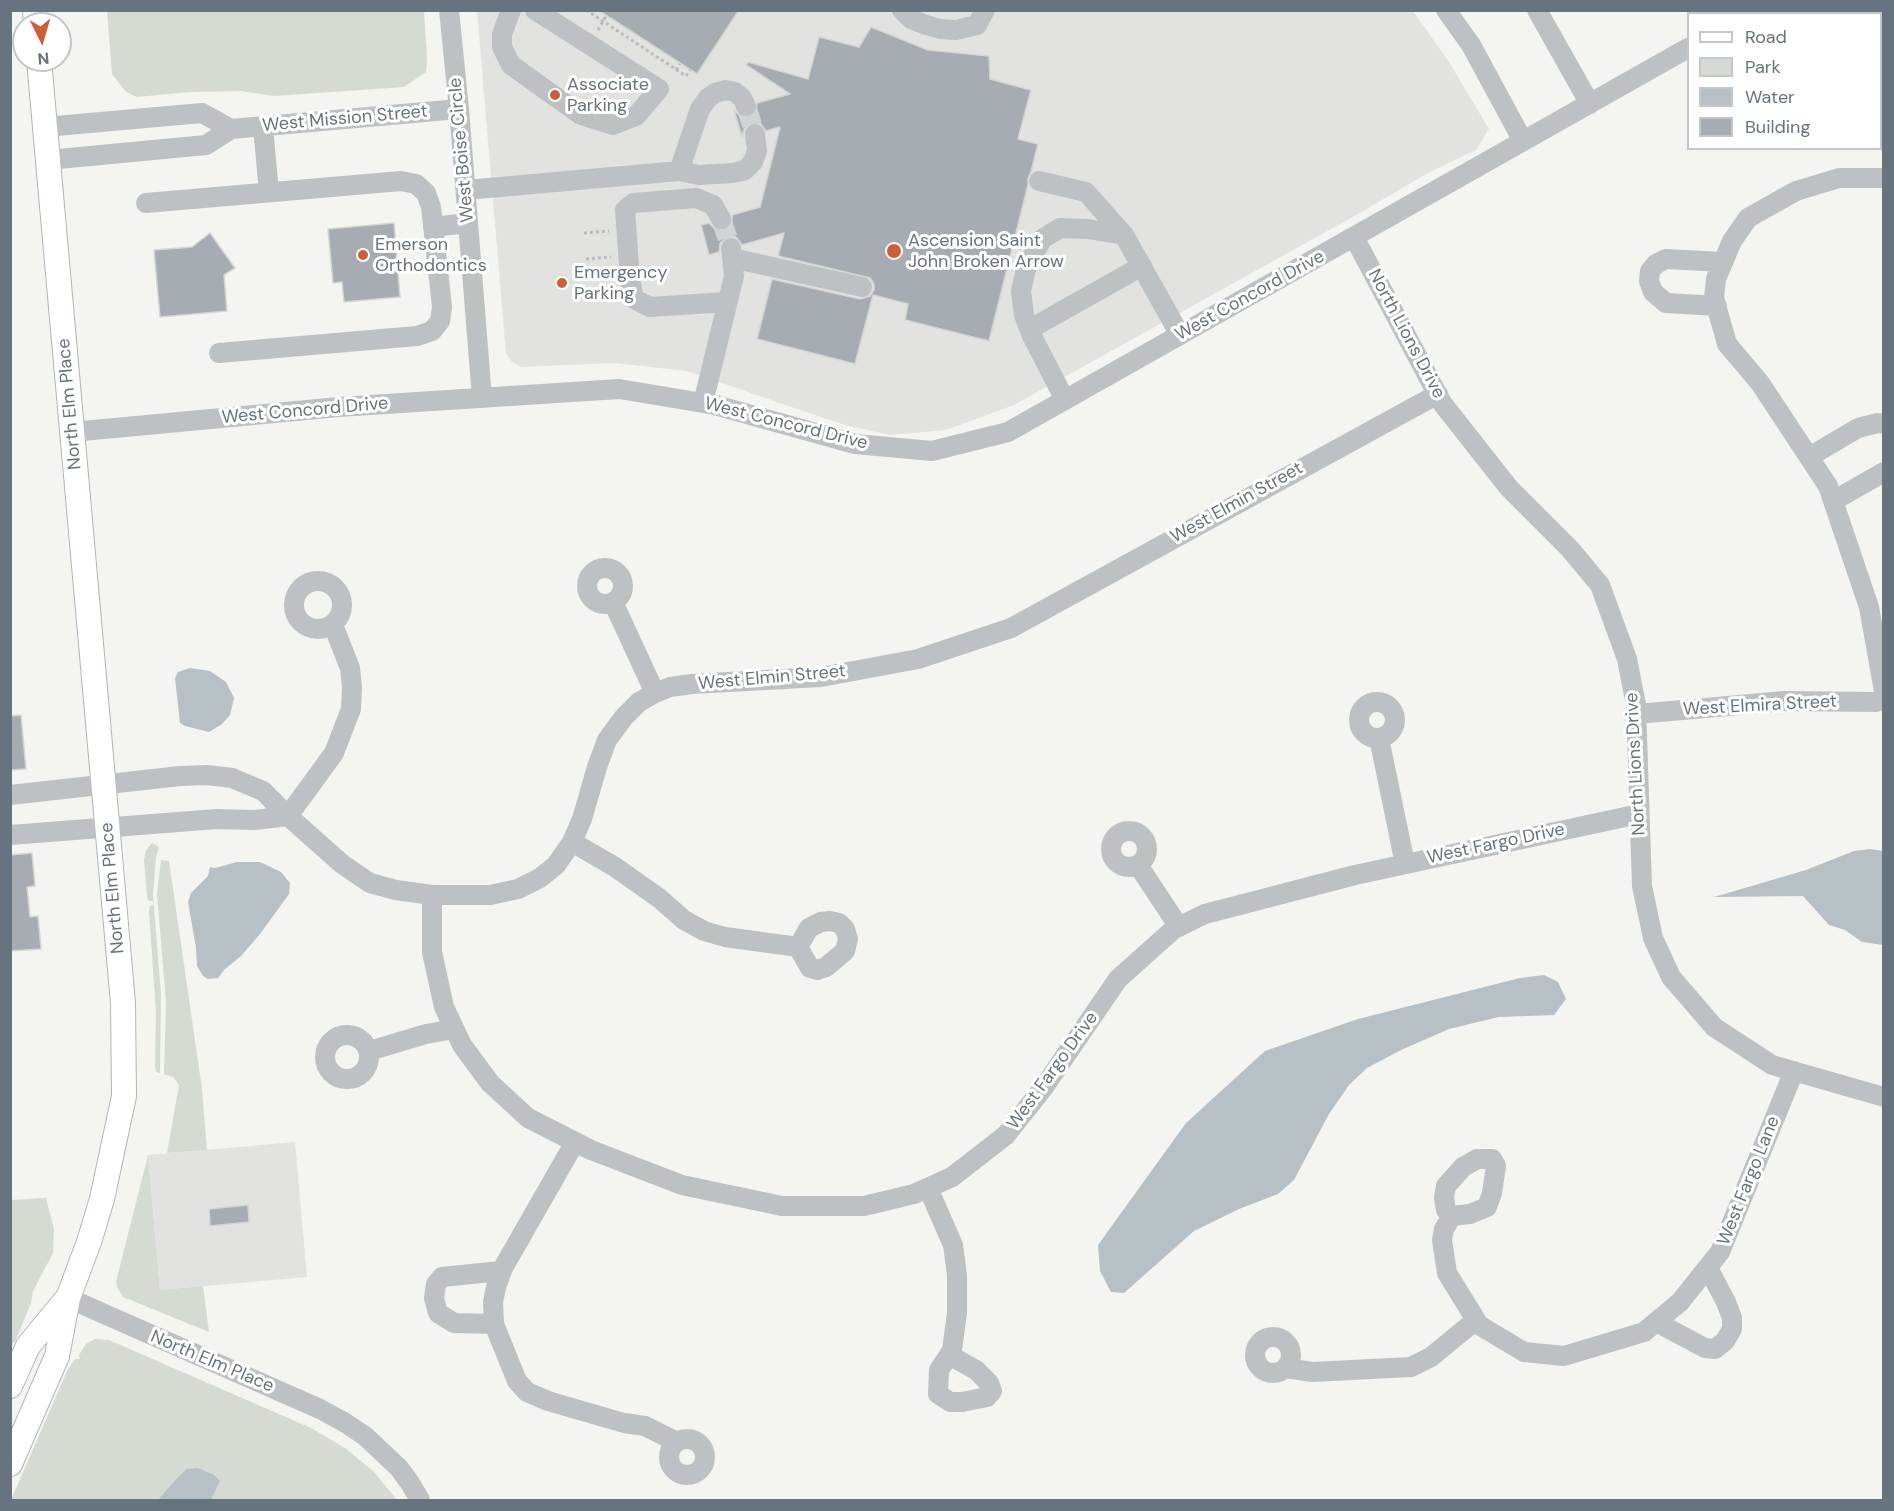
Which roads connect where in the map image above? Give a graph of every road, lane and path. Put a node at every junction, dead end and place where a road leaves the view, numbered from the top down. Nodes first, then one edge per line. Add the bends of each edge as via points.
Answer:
1 (448, 10) edge
2 (510, 10) edge
3 (535, 10) edge
4 (586, 10) edge
5 (902, 10) edge
6 (985, 10) edge
7 (1446, 10) edge
8 (1537, 10) edge
9 (606, 16) dead end
10 (603, 21) junction
11 (593, 37) dead end
12 (1687, 49) edge
13 (680, 63) dead end
14 (676, 70) junction
15 (690, 70) dead end
16 (40, 72) edge
17 (1590, 104) junction
18 (746, 106) tunnel mouth
19 (459, 109) junction
20 (45, 127) junction
21 (263, 127) junction
22 (231, 129) junction
23 (755, 134) tunnel mouth
24 (1523, 141) junction
25 (48, 160) junction
26 (679, 171) junction
27 (1884, 178) edge
28 (1039, 181) dead end
29 (466, 190) junction
30 (269, 192) junction
31 (146, 203) dead end
32 (722, 219) tunnel mouth
33 (468, 223) junction
34 (433, 227) junction
35 (608, 231) dead end
36 (584, 233) dead end
37 (1124, 235) junction
38 (1354, 237) junction
39 (611, 257) dead end
40 (586, 259) dead end
41 (1723, 262) junction
42 (1142, 266) junction
43 (862, 287) dead end
44 (727, 302) junction
45 (1715, 302) junction
46 (1030, 329) junction
47 (1180, 335) junction
48 (219, 353) dead end
49 (1438, 394) junction
50 (482, 398) junction
51 (1065, 400) junction
52 (703, 403) junction
53 (1884, 424) edge
54 (72, 432) junction
55 (1809, 457) junction
56 (1884, 472) edge
57 (1833, 501) junction
58 (613, 602) dead end
59 (333, 625) dead end
60 (1884, 691) edge
61 (655, 693) junction
62 (1884, 699) edge
63 (1637, 714) junction
64 (1380, 738) dead end
65 (103, 785) junction
66 (10, 795) edge
67 (1639, 814) junction
68 (288, 816) junction
69 (107, 827) junction
70 (10, 835) edge
71 (572, 842) junction
72 (1405, 864) junction
73 (1137, 865) dead end
74 (432, 895) junction
75 (1179, 927) junction
76 (798, 947) dead end
77 (454, 1029) junction
78 (369, 1050) dead end
79 (1794, 1071) junction
80 (1884, 1097) edge
81 (575, 1142) junction
82 (928, 1188) junction
83 (1452, 1216) dead end
84 (1708, 1268) junction
85 (501, 1272) junction
86 (68, 1298) junction
87 (1476, 1320) junction
88 (1656, 1322) junction
89 (494, 1324) junction
90 (949, 1355) dead end
91 (1286, 1368) dead end
92 (10, 1386) edge
93 (677, 1442) dead end
94 (10, 1464) edge
95 (420, 1500) edge

1 - 19 street, West Boise Circle
2 - 3 street via 502,47 511,65 581,115 613,125 636,116 658,89
4 - 10 path
5 - 6 street via 926,25 956,30 977,25
7 - 24 street via 1471,45
8 - 17 street
9 - 10 path
10 - 11 path
10 - 14 path
12 - 17 street, West Concord Drive
13 - 14 path
14 - 15 path via 686,76
16 - 20 main road, North Elm Place
17 - 24 street, West Concord Drive
18 - 26 street via 735,92 726,90 708,98 700,109
19 - 21 street, West Mission Street
19 - 29 street, West Boise Circle
20 - 22 street via 202,113
20 - 25 main road, North Elm Place
21 - 22 street, West Mission Street
21 - 30 street
22 - 25 street via 206,146
23 - 26 street via 757,151 745,170 699,175
24 - 38 street, West Concord Drive
25 - 54 main road, North Elm Place
26 - 29 street
27 - 41 street via 1839,178 1796,191 1748,218
28 - 37 street via 1086,192
29 - 33 street, West Boise Circle
30 - 31 street
30 - 34 street via 401,181 416,184 426,193
32 - 44 street via 713,205 696,198 633,203 625,210 634,300 650,307
33 - 34 street
33 - 50 street, West Boise Circle
34 - 48 street via 442,307 440,321 432,331 417,336
35 - 36 path
37 - 42 street
37 - 46 street via 1060,228 1042,239 1026,269 1022,291
38 - 47 street, West Concord Drive
38 - 49 street, North Lions Drive
39 - 40 path
41 - 45 street via 1716,279
41 - 45 street via 1666,259 1650,271 1653,292 1666,303
42 - 46 street
42 - 47 street
43 - 44 street via 732,253 734,276
44 - 52 street
45 - 55 street via 1727,344 1760,383
46 - 51 street
47 - 51 street, West Concord Drive
49 - 61 street, West Elmin Street via 1011,628 918,659 832,675 692,684
49 - 63 street, North Lions Drive via 1509,488 1600,585 1627,658
50 - 52 street, West Concord Drive via 619,389
50 - 54 street, West Concord Drive
51 - 52 street, West Concord Drive via 1008,432 932,451 855,444
53 - 55 street via 1858,428
54 - 65 main road, North Elm Place
55 - 57 street
56 - 57 street
57 - 60 street via 1869,607
58 - 61 street
59 - 68 street via 350,668 351,709 334,753
61 - 71 street, West Elmin Street via 639,702 607,740
62 - 63 street, West Elmira Street via 1784,701
63 - 67 street, North Lions Drive
64 - 72 street
65 - 66 street
65 - 68 street via 207,775 232,778 263,791
65 - 69 main road, North Elm Place
67 - 72 street, West Fargo Drive
67 - 79 street, North Lions Drive via 1642,886 1653,938 1671,977 1714,1027 1772,1065
68 - 69 street
68 - 74 street, West Elmin Street via 342,864 370,883
69 - 70 street
69 - 86 main road, North Elm Place via 123,1003 124,1096 102,1199
71 - 74 street, West Elmin Street via 540,878 518,888 490,895
71 - 76 street via 615,867 704,931
72 - 75 street, West Fargo Drive via 1205,914
73 - 75 street
74 - 77 street, West Fargo Drive via 432,952 444,1007
75 - 82 street, West Fargo Drive via 1118,980 1006,1135 952,1177
77 - 78 street
77 - 81 street, West Fargo Drive via 490,1083 528,1118
79 - 80 street, North Lions Drive
79 - 84 street, West Fargo Lane via 1720,1252
81 - 82 street, West Fargo Drive via 682,1185 782,1206 864,1206
81 - 85 street
82 - 90 street via 953,1245 957,1275 957,1313
83 - 87 street, West Fargo Lane via 1442,1240 1447,1273
84 - 88 street, West Fargo Lane via 1680,1302
84 - 88 street via 1732,1318 1732,1329 1725,1341 1715,1348 1705,1348
85 - 89 street via 493,1302
85 - 89 street via 442,1277 436,1284 434,1298 438,1313 454,1323
86 - 92 main road via 28,1346
86 - 94 main road via 57,1356
86 - 95 street, North Elm Place via 344,1422 399,1468
87 - 88 street, West Fargo Lane via 1524,1352 1564,1356 1644,1332
87 - 91 street via 1431,1357 1411,1367 1312,1372
89 - 93 street via 517,1382 527,1392 645,1426

